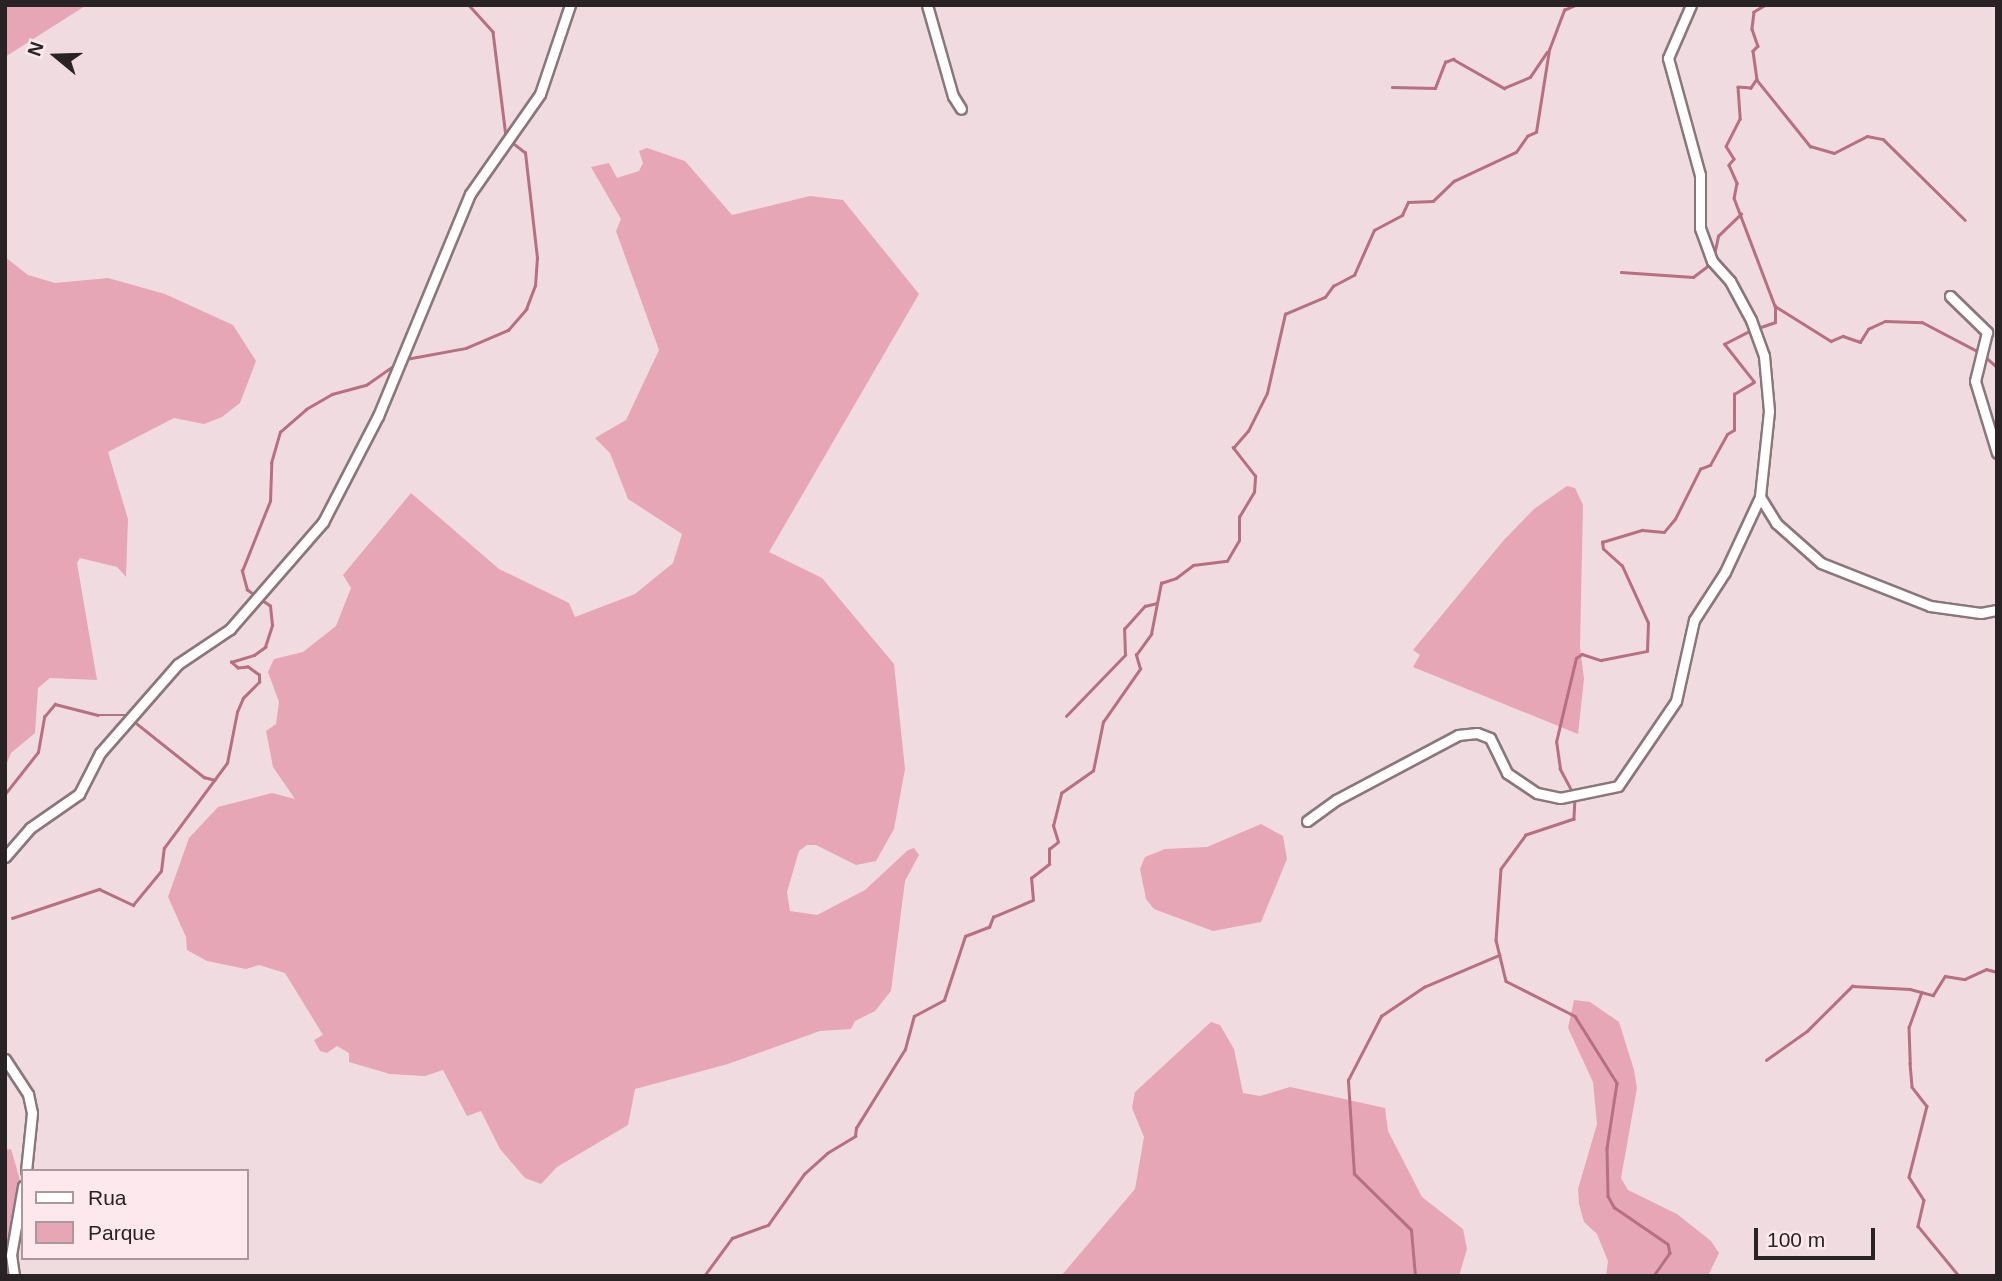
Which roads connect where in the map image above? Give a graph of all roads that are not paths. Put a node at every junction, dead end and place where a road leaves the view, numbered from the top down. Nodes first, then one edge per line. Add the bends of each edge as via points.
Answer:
1 (570, 5) edge
2 (927, 5) edge
3 (1690, 5) edge
4 (961, 109) dead end
5 (1950, 296) dead end
6 (1997, 453) edge
7 (1760, 497) junction
8 (1997, 610) edge
9 (1307, 821) dead end
10 (5, 858) edge
11 (5, 1059) edge
12 (26, 1169) edge
13 (21, 1198) edge
14 (14, 1276) edge

1 - 10 street via 540,94 470,194 379,416 323,522 230,629 178,664 100,753 79,794 30,828
2 - 4 street via 953,96
3 - 7 street via 1668,58 1697,163 1700,228 1712,261 1730,281 1751,320 1764,356 1769,411
5 - 6 street via 1987,332 1975,381
7 - 8 street via 1776,523 1821,563 1930,606 1981,613
7 - 9 street via 1725,572 1694,620 1676,701 1618,786 1560,798 1537,793 1507,773 1489,738 1477,733 1458,735 1336,800
11 - 12 street via 28,1094 32,1113
13 - 14 street via 11,1255

